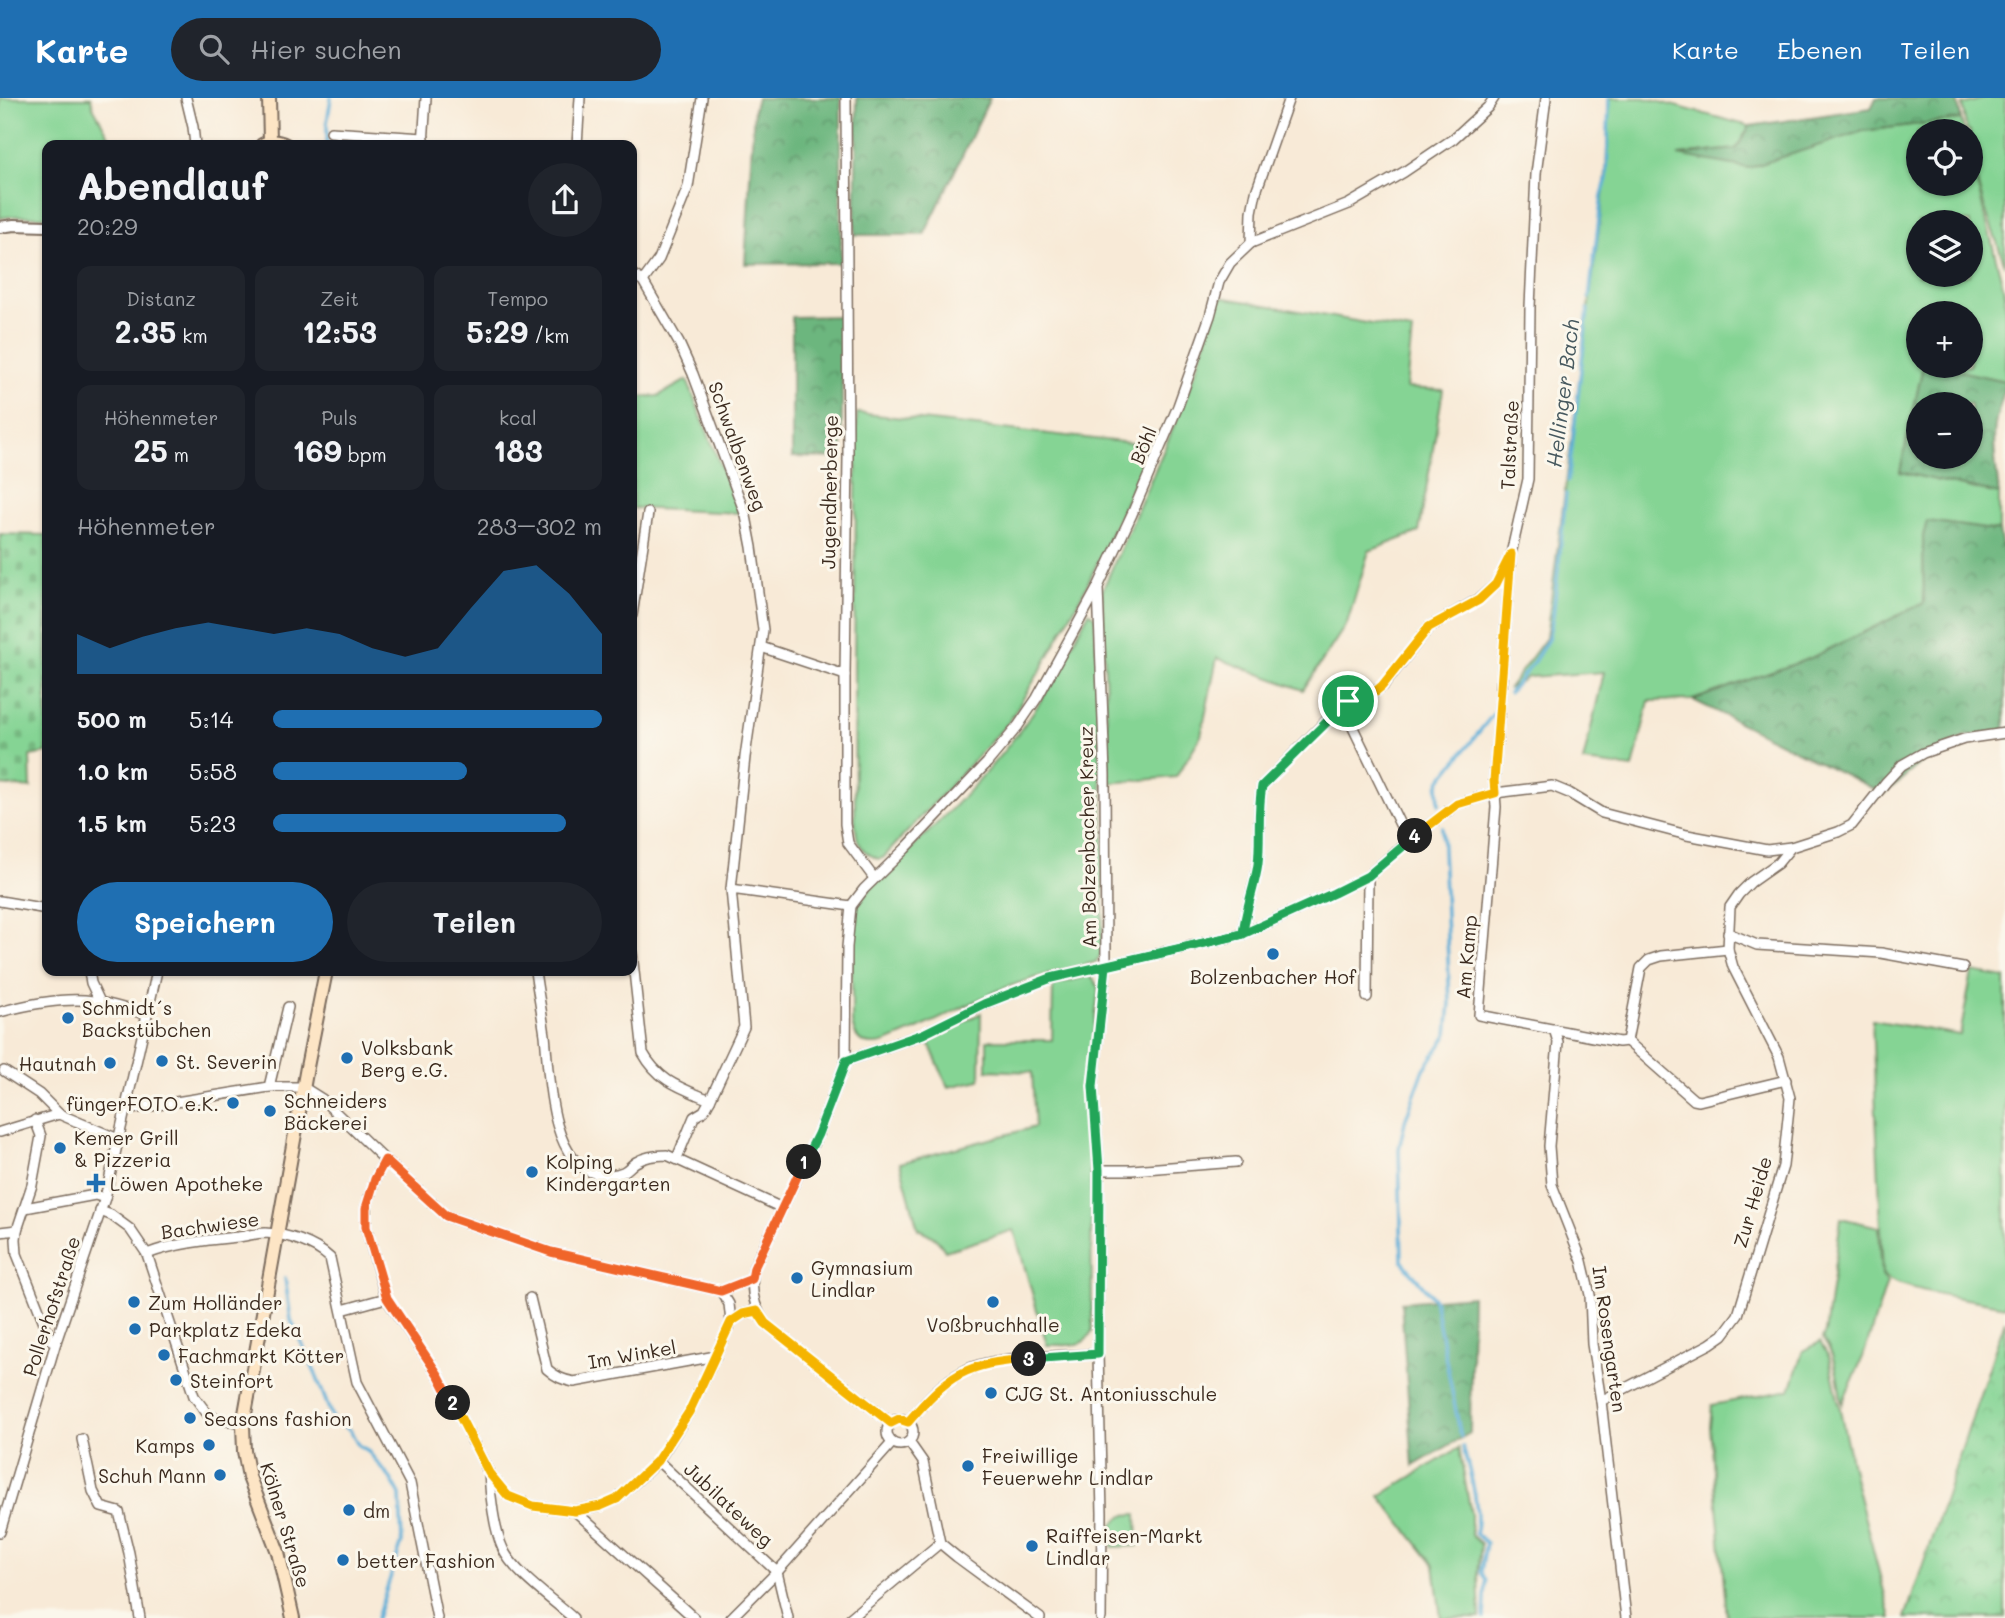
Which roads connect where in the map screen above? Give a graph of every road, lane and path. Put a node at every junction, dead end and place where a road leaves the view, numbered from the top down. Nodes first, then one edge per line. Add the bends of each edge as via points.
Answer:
1 (186, 98) edge
2 (269, 98) edge
3 (426, 98) edge
4 (580, 98) edge
5 (702, 98) edge
6 (846, 98) edge
7 (1289, 98) edge
8 (1494, 98) edge
9 (1546, 98) edge
10 (331, 132) dead end
11 (194, 140) edge
12 (266, 140) edge
13 (405, 140) edge
14 (424, 140) edge
15 (577, 140) edge
16 (42, 226) edge
17 (0, 227) edge
18 (1251, 243) junction
19 (637, 278) edge
20 (643, 282) junction
21 (648, 513) dead end
22 (1511, 554) junction
23 (637, 583) edge
24 (1098, 587) junction
25 (761, 647) junction
26 (845, 675) junction
27 (1342, 705) junction
28 (2005, 733) edge
29 (1495, 793) junction
30 (1408, 841) junction
31 (1791, 847) junction
32 (1368, 876) junction
33 (874, 878) junction
34 (731, 889) junction
35 (0, 901) edge
36 (850, 906) junction
37 (42, 908) edge
38 (1728, 933) junction
39 (1243, 934) junction
40 (1728, 949) junction
41 (1106, 966) junction
42 (1963, 968) dead end
43 (90, 976) edge
44 (156, 976) edge
45 (325, 976) edge
46 (536, 976) edge
47 (635, 976) edge
48 (91, 983) junction
49 (1367, 997) dead end
50 (83, 1000) junction
51 (100, 1002) junction
52 (288, 1007) dead end
53 (0, 1012) edge
54 (146, 1014) junction
55 (1554, 1029) junction
56 (1628, 1041) junction
57 (846, 1061) junction
58 (4, 1072) dead end
59 (1786, 1080) junction
60 (269, 1087) junction
61 (303, 1087) junction
62 (710, 1100) junction
63 (126, 1110) junction
64 (60, 1114) junction
65 (35, 1121) junction
66 (0, 1132) edge
67 (118, 1139) junction
68 (677, 1158) junction
69 (385, 1160) junction
70 (1236, 1162) dead end
71 (1099, 1170) junction
72 (105, 1198) junction
73 (25, 1208) junction
74 (782, 1208) junction
75 (100, 1212) junction
76 (17, 1230) junction
77 (0, 1232) edge
78 (277, 1235) junction
79 (147, 1254) junction
80 (752, 1279) junction
81 (721, 1291) junction
82 (387, 1298) junction
83 (530, 1298) dead end
84 (342, 1310) junction
85 (757, 1311) junction
86 (731, 1322) junction
87 (56, 1342) junction
88 (1098, 1354) junction
89 (716, 1356) junction
90 (1601, 1401) junction
91 (908, 1422) junction
92 (891, 1423) junction
93 (243, 1425) junction
94 (82, 1439) dead end
95 (909, 1442) junction
96 (892, 1443) junction
97 (657, 1461) junction
98 (489, 1473) junction
99 (4, 1505) edge
100 (575, 1511) junction
101 (0, 1532) edge
102 (940, 1543) junction
103 (777, 1572) junction
104 (140, 1618) edge
105 (293, 1618) edge
106 (437, 1618) edge
107 (573, 1618) edge
108 (695, 1618) edge
109 (731, 1618) edge
110 (788, 1618) edge
111 (850, 1618) edge
112 (1040, 1618) edge
113 (1101, 1618) edge
114 (1626, 1618) edge

1 - 11 street
2 - 12 main road
3 - 14 street
4 - 15 street
5 - 20 street via 688,187 659,259
6 - 26 street, Jugendherberge
7 - 18 street via 1256,192
8 - 18 street, Böhl via 1453,139 1404,172 1349,204
9 - 22 street, Talstraße via 1536,174 1528,479
10 - 13 street
16 - 17 street
18 - 24 street, Böhl via 1230,263 1219,282 1178,406
19 - 20 street, Schwalbenweg
20 - 25 street, Schwalbenweg via 693,374 746,516 763,630
21 - 23 street
22 - 27 street via 1496,584 1479,600 1429,627 1376,691
22 - 29 street, Talstraße
24 - 33 street, Böhl via 1018,726 954,799
24 - 41 street, Am Bolzenbacher Kreuz
25 - 26 street
25 - 34 street, Schwalbenweg
26 - 33 street, Jugendherberge via 845,824 848,843
27 - 30 street
27 - 39 street via 1262,786 1258,864
28 - 31 street via 1964,739 1923,753 1902,765 1852,825
29 - 30 street via 1457,804
29 - 31 street via 1552,786 1602,813 1679,833 1766,849
29 - 55 street, Am Kamp via 1479,1015
30 - 32 street
31 - 38 street, Zur Heide via 1739,894 1730,907
32 - 39 street
32 - 49 street
33 - 36 street, Böhl
34 - 36 street
34 - 62 street, Schwalbenweg via 744,1027
35 - 37 street
36 - 57 street
38 - 40 street, Zur Heide
38 - 42 street via 1757,945 1881,953
39 - 41 street
40 - 56 street via 1649,960 1642,968
40 - 59 street, Zur Heide
41 - 57 street via 1051,978 923,1034
41 - 71 street, Am Bolzenbacher Kreuz via 1093,1086
43 - 48 street
44 - 54 street, Pollerhofstraße
45 - 61 main road, Kölner Straße
46 - 68 street via 555,1119 568,1151 595,1174 608,1175 625,1172 653,1155
47 - 62 street via 643,1053 651,1067 667,1081
48 - 50 street
48 - 51 street
50 - 51 street
50 - 53 street
51 - 54 street
52 - 60 street
54 - 63 street, Pollerhofstraße
55 - 56 street, Am Kamp
55 - 90 street, Im Rosengarten via 1558,1042 1549,1146 1552,1185 1582,1261 1590,1295
56 - 59 street via 1699,1101
57 - 74 street
58 - 64 street
59 - 90 street, Zur Heide via 1790,1098 1783,1166 1738,1315 1724,1335 1710,1344
60 - 61 street
60 - 63 street
61 - 69 street via 332,1107
61 - 78 main road, Kölner Straße
62 - 68 street, Schwalbenweg via 704,1111 694,1116
63 - 67 street, Pollerhofstraße
64 - 65 street
64 - 67 street
65 - 66 street
65 - 73 street via 41,1136
67 - 72 street, Pollerhofstraße
68 - 74 street
69 - 81 street via 446,1216 551,1252
69 - 82 street via 366,1208 366,1227
70 - 71 street
71 - 88 street, Am Bolzenbacher Kreuz
72 - 73 street via 95,1195
72 - 75 street, Pollerhofstraße
73 - 76 street
74 - 80 street
75 - 79 street via 130,1228
75 - 87 street, Pollerhofstraße
76 - 77 street
76 - 87 street via 17,1254 51,1340
78 - 79 street, Bachwiese via 211,1240
78 - 84 street, Bachwiese via 321,1249 330,1258
78 - 93 main road, Kölner Straße
79 - 93 street via 194,1396 209,1416
80 - 81 street
80 - 85 street
81 - 86 street via 729,1304
82 - 84 street
82 - 98 street via 439,1376
83 - 89 street, Im Winkel via 547,1369 563,1380 575,1382
84 - 106 street via 357,1382 410,1483
85 - 86 street
85 - 92 street via 765,1323
86 - 89 street
87 - 99 street, Pollerhofstraße
88 - 91 street via 1004,1360 966,1369 935,1391
88 - 113 street, Am Bolzenbacher Kreuz
89 - 97 street via 689,1412
90 - 114 street, Im Rosengarten
91 - 92 street via 899,1419
91 - 95 street via 913,1434
92 - 96 street via 887,1435
93 - 105 main road, Kölner Straße via 249,1477 278,1552
94 - 104 street via 101,1507 120,1512
95 - 96 street
95 - 102 street via 923,1462
96 - 103 street
97 - 100 street via 617,1499
97 - 103 street, Jubilateweg
98 - 100 street via 508,1496 533,1506
98 - 107 street via 502,1548 513,1564
99 - 101 street, Pollerhofstraße
100 - 108 street
102 - 111 street
102 - 112 street
103 - 109 street
103 - 110 street

